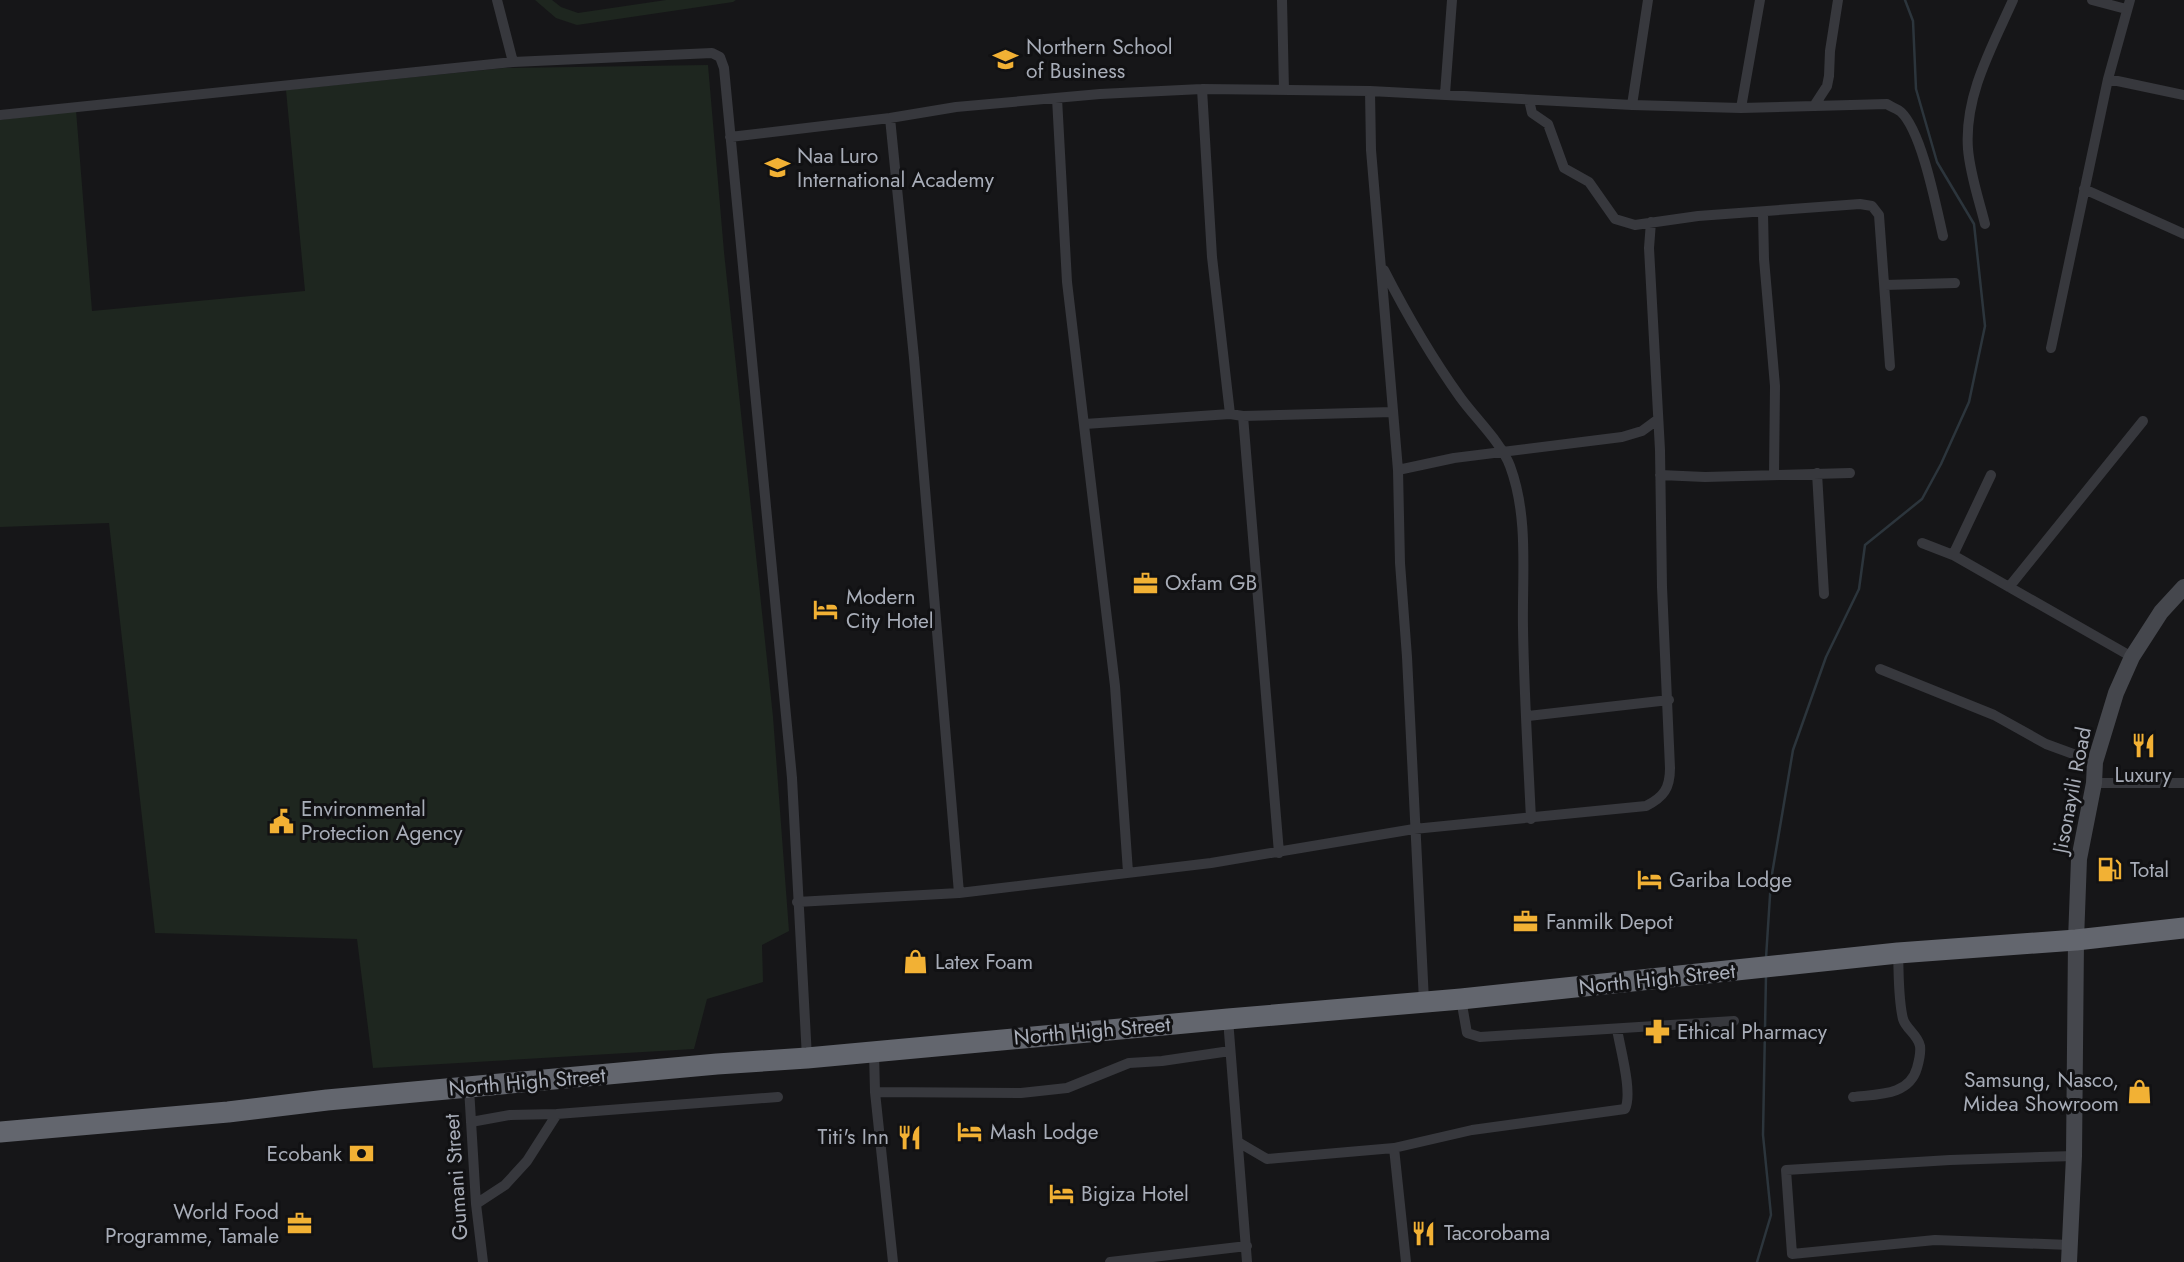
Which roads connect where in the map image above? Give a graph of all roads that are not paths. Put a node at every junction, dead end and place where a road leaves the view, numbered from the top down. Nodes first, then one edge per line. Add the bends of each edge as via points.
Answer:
1 (496, 0) edge
2 (1282, 0) edge
3 (1452, 0) edge
4 (1648, 0) edge
5 (1760, 0) edge
6 (1838, 0) edge
7 (2013, 0) edge
8 (2092, 0) edge
9 (2128, 4) edge
10 (513, 62) junction
11 (2108, 79) junction
12 (1202, 89) junction
13 (1284, 90) junction
14 (1370, 91) junction
15 (1445, 94) junction
16 (2184, 95) edge
17 (1057, 98) junction
18 (1529, 100) junction
19 (1632, 105) junction
20 (1814, 106) junction
21 (1741, 108) junction
22 (0, 115) edge
23 (890, 118) junction
24 (730, 137) junction
25 (2084, 189) junction
26 (1763, 213) junction
27 (1651, 222) junction
28 (1985, 224) dead end
29 (2184, 234) edge
30 (1943, 236) dead end
31 (1382, 266) junction
32 (1955, 283) dead end
33 (1885, 285) junction
34 (2051, 348) dead end
35 (1890, 366) dead end
36 (1393, 412) junction
37 (1230, 414) junction
38 (1243, 416) junction
39 (1657, 420) junction
40 (2143, 421) dead end
41 (1085, 424) junction
42 (1503, 451) junction
43 (1398, 470) junction
44 (1850, 473) dead end
45 (1774, 474) junction
46 (1817, 474) junction
47 (1660, 475) junction
48 (1991, 475) dead end
49 (1922, 542) dead end
50 (1953, 555) junction
51 (2009, 587) junction
52 (2184, 587) edge
53 (1824, 594) dead end
54 (2132, 657) junction
55 (1880, 668) dead end
56 (1669, 700) junction
57 (1528, 716) junction
58 (2095, 762) junction
59 (2094, 783) junction
60 (2184, 783) edge
61 (1531, 819) junction
62 (1414, 829) junction
63 (1279, 853) junction
64 (1128, 872) junction
65 (960, 893) junction
66 (797, 902) junction
67 (2184, 928) edge
68 (2076, 940) junction
69 (1898, 953) junction
70 (1461, 999) junction
71 (1424, 1001) junction
72 (1228, 1018) junction
73 (1734, 1021) dead end
74 (1616, 1028) junction
75 (1230, 1051) junction
76 (874, 1052) junction
77 (807, 1058) junction
78 (469, 1088) junction
79 (875, 1092) junction
80 (778, 1097) dead end
81 (1853, 1097) dead end
82 (556, 1114) junction
83 (471, 1122) junction
84 (0, 1132) edge
85 (1238, 1142) junction
86 (1394, 1148) junction
87 (2074, 1156) junction
88 (527, 1161) junction
89 (540, 1166) dead end
90 (476, 1203) junction
91 (2070, 1245) junction
92 (1247, 1246) junction
93 (483, 1262) edge
94 (893, 1262) edge
95 (1110, 1262) edge
96 (1247, 1262) edge
97 (1406, 1262) edge
98 (2069, 1262) edge

1 - 10 street
2 - 13 street
3 - 15 street
4 - 19 street
5 - 21 street
6 - 20 street via 1827,86
7 - 28 street via 1971,106 1968,151
8 - 9 street
9 - 11 street
10 - 22 street
10 - 24 street via 712,53 720,57 724,68
11 - 16 street
11 - 25 street
12 - 13 street
12 - 17 street
12 - 37 street via 1212,257
13 - 14 street
14 - 15 street
14 - 31 street
15 - 18 street
17 - 23 street
17 - 41 street via 1067,282
18 - 19 street
18 - 27 street via 1532,113 1548,124 1564,168 1589,182 1615,219 1635,225
19 - 21 street
20 - 21 street
20 - 30 street via 1887,104 1900,111 1929,174
23 - 24 street
23 - 65 street
24 - 66 street via 792,778
25 - 29 street
25 - 34 street
26 - 27 street
26 - 33 street via 1872,206 1880,215
26 - 45 street via 1775,386
27 - 39 street
31 - 36 street
31 - 42 street via 1427,350
32 - 33 street
33 - 35 street
36 - 38 street
36 - 43 street
37 - 38 street
37 - 41 street
38 - 63 street
39 - 42 street via 1622,437
39 - 47 street
40 - 51 street
41 - 64 street via 1115,687
42 - 43 street
42 - 57 street via 1519,495
43 - 62 street
44 - 46 street
45 - 46 street
45 - 47 street
46 - 53 street
47 - 56 street
48 - 50 street
49 - 50 street
50 - 51 street
51 - 54 street
52 - 54 street, Jisonayili Road via 2161,612
54 - 58 street, Jisonayili Road
55 - 58 street
56 - 57 street
56 - 61 street via 1670,785 1660,799 1646,806
57 - 61 street
58 - 59 street, Jisonayili Road
59 - 60 street
59 - 68 street, Jisonayili Road via 2079,859
61 - 62 street
62 - 63 street
62 - 71 street
63 - 64 street
64 - 65 street
65 - 66 street
66 - 77 street
67 - 68 highway, North High Street
68 - 69 highway, North High Street
68 - 87 street, Jisonayili Road
69 - 70 highway, North High Street
69 - 81 street via 1904,1021 1920,1046 1920,1059 1908,1086
70 - 71 highway, North High Street
70 - 74 street via 1467,1033 1480,1037
71 - 72 highway, North High Street
72 - 75 street
72 - 76 highway, North High Street
73 - 74 street
74 - 86 street via 1628,1103 1625,1109 1472,1130
75 - 79 street via 1129,1063 1067,1088 1021,1093
75 - 85 street
76 - 77 highway, North High Street
76 - 79 street
77 - 78 highway, North High Street
78 - 83 street, Gumani Street
78 - 84 highway, North High Street
79 - 94 street
80 - 82 street
82 - 83 street
82 - 88 street
83 - 90 street, Gumani Street
85 - 86 street via 1267,1158
85 - 92 street
86 - 97 street
87 - 91 street, Jisonayili Road
87 - 91 street via 1786,1170 1791,1254 1935,1240
88 - 89 street
88 - 90 street via 505,1185
90 - 93 street, Gumani Street
91 - 98 street, Jisonayili Road
92 - 95 street
92 - 96 street

